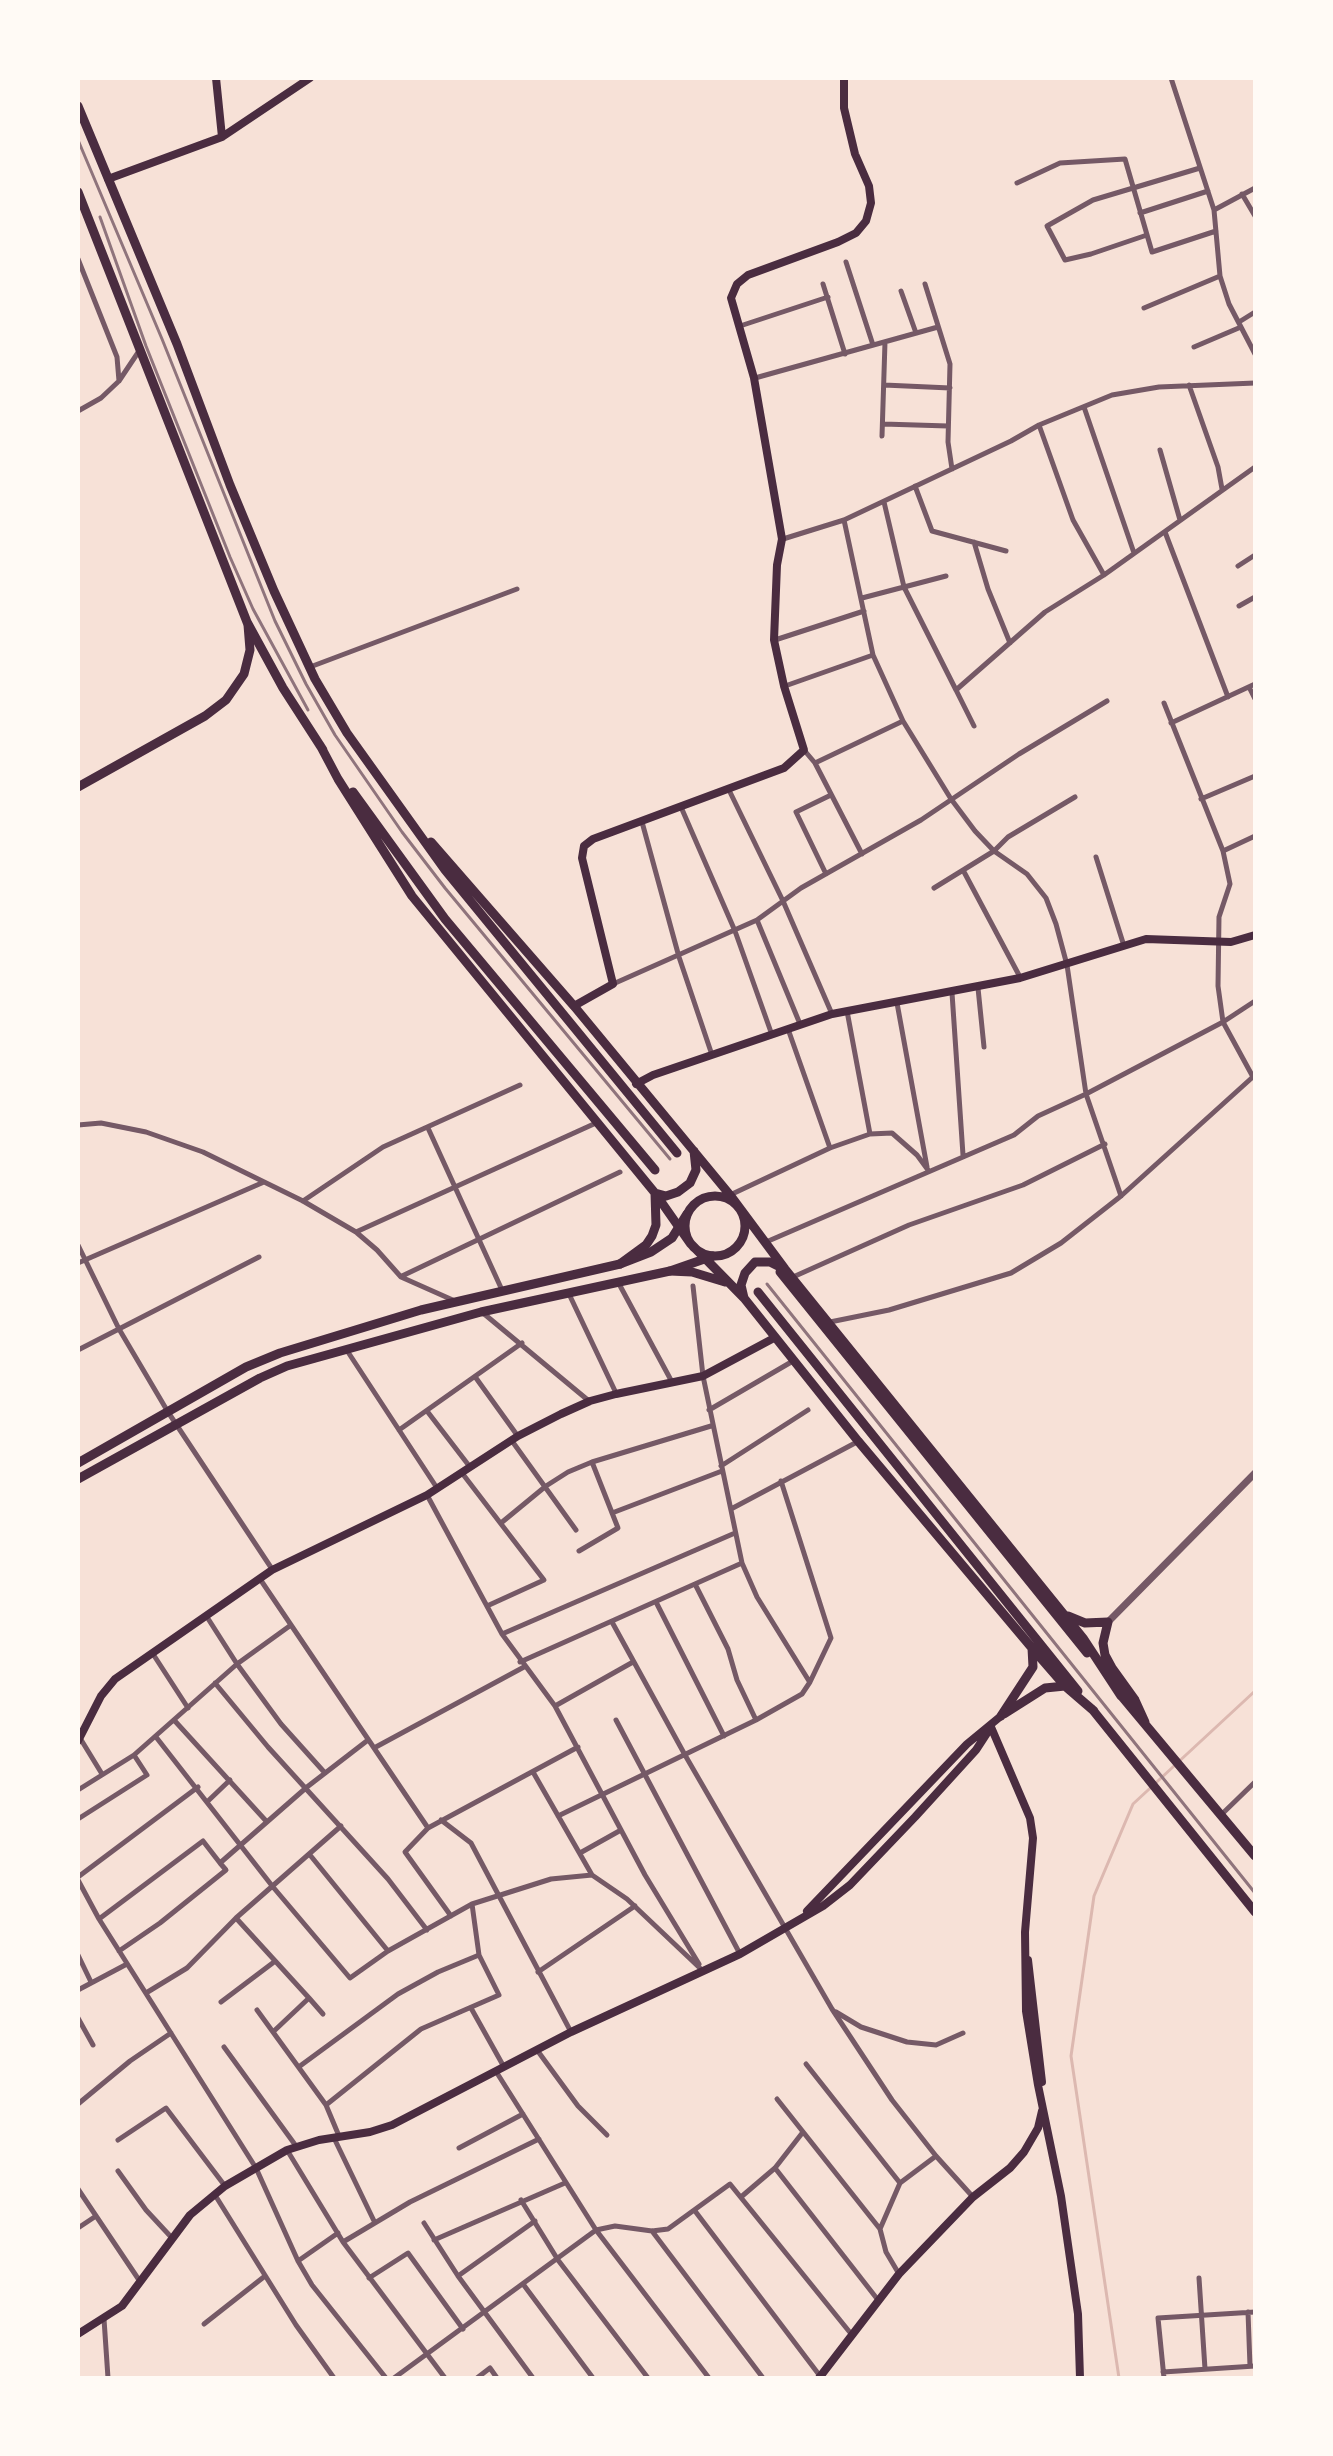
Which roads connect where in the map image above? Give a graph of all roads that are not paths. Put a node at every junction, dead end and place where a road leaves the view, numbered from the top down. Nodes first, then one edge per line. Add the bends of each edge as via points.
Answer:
1 (216, 78) edge
2 (310, 78) edge
3 (844, 78) edge
4 (1173, 79) edge
5 (78, 106) edge
6 (222, 137) junction
7 (1200, 168) junction
8 (108, 179) junction
9 (1017, 183) dead end
10 (1255, 188) edge
11 (1133, 189) junction
12 (1208, 191) junction
13 (78, 193) edge
14 (1242, 194) junction
15 (1214, 210) junction
16 (1140, 213) junction
17 (1255, 216) edge
18 (1216, 231) junction
19 (1147, 235) junction
20 (78, 259) edge
21 (846, 262) dead end
22 (1220, 276) junction
23 (823, 284) dead end
24 (925, 284) dead end
25 (901, 291) dead end
26 (828, 297) junction
27 (1144, 308) dead end
28 (1255, 312) edge
29 (1240, 325) junction
30 (739, 327) junction
31 (938, 327) junction
32 (916, 333) junction
33 (885, 342) junction
34 (873, 345) junction
35 (1194, 347) dead end
36 (140, 349) junction
37 (1255, 352) edge
38 (845, 354) junction
39 (754, 378) junction
40 (119, 381) junction
41 (1255, 383) edge
42 (884, 385) junction
43 (1189, 385) junction
44 (950, 388) junction
45 (1084, 407) junction
46 (78, 411) edge
47 (883, 424) junction
48 (1039, 425) junction
49 (948, 426) junction
50 (882, 436) dead end
51 (1160, 450) dead end
52 (1255, 467) edge
53 (952, 469) junction
54 (915, 486) junction
55 (1222, 489) junction
56 (884, 502) junction
57 (844, 520) junction
58 (1180, 520) junction
59 (1165, 532) junction
60 (782, 539) junction
61 (974, 542) junction
62 (1006, 551) dead end
63 (1134, 553) junction
64 (1255, 555) edge
65 (1238, 566) dead end
66 (1104, 575) junction
67 (946, 576) dead end
68 (904, 587) junction
69 (517, 589) dead end
70 (1255, 597) edge
71 (862, 598) junction
72 (1239, 606) dead end
73 (864, 611) junction
74 (247, 622) junction
75 (774, 640) junction
76 (1010, 643) junction
77 (873, 655) junction
78 (309, 667) junction
79 (1252, 685) edge
80 (784, 686) junction
81 (956, 690) junction
82 (1228, 697) junction
83 (1255, 699) edge
84 (1107, 701) dead end
85 (1164, 703) dead end
86 (903, 721) junction
87 (1171, 723) junction
88 (974, 726) dead end
89 (320, 745) junction
90 (804, 750) junction
91 (815, 763) junction
92 (1255, 776) edge
93 (78, 787) edge
94 (729, 789) junction
95 (389, 790) junction
96 (831, 795) junction
97 (1075, 797) dead end
98 (951, 799) junction
99 (1201, 799) junction
100 (681, 807) junction
101 (642, 822) junction
102 (1255, 836) edge
103 (994, 851) junction
104 (1223, 851) junction
105 (862, 854) junction
106 (1096, 857) dead end
107 (963, 870) junction
108 (826, 874) junction
109 (934, 888) dead end
110 (783, 901) junction
111 (757, 920) junction
112 (735, 931) junction
113 (1255, 935) edge
114 (1219, 940) junction
115 (1124, 946) junction
116 (679, 957) junction
117 (1067, 965) junction
118 (1020, 978) junction
119 (613, 984) junction
120 (978, 988) junction
121 (952, 993) junction
122 (1255, 1001) edge
123 (897, 1003) junction
124 (574, 1006) junction
125 (847, 1011) junction
126 (832, 1014) junction
127 (1223, 1022) junction
128 (801, 1025) junction
129 (788, 1029) junction
130 (772, 1035) junction
131 (984, 1047) dead end
132 (712, 1056) junction
133 (1254, 1076) edge
134 (636, 1084) junction
135 (520, 1085) dead end
136 (1086, 1094) junction
137 (596, 1123) junction
138 (78, 1125) edge
139 (428, 1128) junction
140 (870, 1134) junction
141 (1105, 1144) junction
142 (830, 1148) junction
143 (694, 1151) junction
144 (677, 1153) dead end
145 (963, 1155) junction
146 (655, 1170) dead end
147 (928, 1170) junction
148 (620, 1172) dead end
149 (265, 1182) junction
150 (454, 1186) junction
151 (655, 1193) junction
152 (730, 1195) junction
153 (1121, 1196) junction
154 (303, 1201) junction
155 (739, 1207) junction
156 (687, 1214) junction
157 (679, 1227) junction
158 (356, 1232) junction
159 (479, 1239) junction
160 (765, 1242) junction
161 (690, 1243) junction
162 (78, 1245) edge
163 (259, 1257) dead end
164 (709, 1258) junction
165 (81, 1261) edge
166 (620, 1264) junction
167 (670, 1271) junction
168 (786, 1273) junction
169 (401, 1277) junction
170 (617, 1281) junction
171 (729, 1284) junction
172 (693, 1286) dead end
173 (502, 1290) junction
174 (758, 1292) dead end
175 (568, 1293) junction
176 (744, 1298) junction
177 (456, 1301) junction
178 (481, 1312) junction
179 (829, 1323) junction
180 (119, 1329) junction
181 (774, 1338) junction
182 (522, 1343) junction
183 (345, 1348) junction
184 (78, 1350) edge
185 (793, 1361) junction
186 (703, 1376) junction
187 (476, 1378) junction
188 (673, 1384) junction
189 (616, 1394) junction
190 (590, 1401) junction
191 (709, 1410) junction
192 (808, 1410) dead end
193 (427, 1411) junction
194 (168, 1412) junction
195 (176, 1424) junction
196 (712, 1426) junction
197 (399, 1430) junction
198 (515, 1438) junction
199 (858, 1441) junction
200 (592, 1462) junction
201 (78, 1463) edge
202 (471, 1467) junction
203 (722, 1468) junction
204 (462, 1473) junction
205 (1255, 1473) edge
206 (78, 1479) edge
207 (781, 1481) junction
208 (546, 1486) junction
209 (437, 1489) junction
210 (427, 1495) junction
211 (731, 1509) junction
212 (612, 1513) junction
213 (501, 1523) junction
214 (576, 1530) dead end
215 (735, 1533) junction
216 (579, 1551) dead end
217 (742, 1563) junction
218 (272, 1570) junction
219 (260, 1579) junction
220 (695, 1584) junction
221 (656, 1602) junction
222 (487, 1606) junction
223 (1062, 1611) junction
224 (207, 1617) junction
225 (612, 1622) junction
226 (1108, 1622) junction
227 (291, 1625) junction
228 (502, 1634) junction
229 (1032, 1648) junction
230 (152, 1653) junction
231 (633, 1662) junction
232 (237, 1664) junction
233 (522, 1664) junction
234 (810, 1682) junction
235 (215, 1683) junction
236 (1065, 1686) junction
237 (1121, 1696) junction
238 (555, 1706) junction
239 (188, 1708) junction
240 (1094, 1711) junction
241 (1001, 1716) junction
242 (174, 1720) junction
243 (616, 1720) dead end
244 (756, 1720) junction
245 (991, 1727) junction
246 (724, 1736) junction
247 (1152, 1736) junction
248 (156, 1737) junction
249 (79, 1740) edge
250 (368, 1740) junction
251 (578, 1747) junction
252 (374, 1748) junction
253 (134, 1755) junction
254 (685, 1755) junction
255 (533, 1772) junction
256 (325, 1773) junction
257 (102, 1774) junction
258 (644, 1774) junction
259 (230, 1780) junction
260 (1255, 1782) edge
261 (198, 1787) junction
262 (307, 1787) junction
263 (78, 1790) edge
264 (603, 1795) junction
265 (208, 1801) junction
266 (907, 1809) junction
267 (1221, 1815) junction
268 (558, 1816) junction
269 (915, 1817) junction
270 (78, 1819) edge
271 (441, 1820) junction
272 (267, 1822) junction
273 (341, 1826) junction
274 (428, 1828) junction
275 (621, 1830) junction
276 (240, 1846) junction
277 (580, 1853) junction
278 (310, 1855) junction
279 (1255, 1856) edge
280 (220, 1863) junction
281 (592, 1875) junction
282 (78, 1878) edge
283 (273, 1887) junction
284 (500, 1894) junction
285 (472, 1904) junction
286 (635, 1906) junction
287 (1255, 1912) edge
288 (451, 1916) junction
289 (236, 1918) junction
290 (99, 1919) junction
291 (798, 1920) junction
292 (427, 1930) junction
293 (784, 1930) junction
294 (119, 1951) junction
295 (388, 1951) junction
296 (740, 1954) junction
297 (78, 1955) edge
298 (479, 1955) junction
299 (274, 1962) junction
300 (127, 1964) junction
301 (538, 1972) junction
302 (704, 1972) junction
303 (91, 1982) junction
304 (78, 1990) edge
305 (146, 1993) junction
306 (309, 1998) junction
307 (221, 2002) dead end
308 (471, 2008) junction
309 (832, 2009) junction
310 (257, 2010) dead end
311 (323, 2014) dead end
312 (78, 2018) edge
313 (274, 2031) junction
314 (571, 2032) junction
315 (171, 2033) junction
316 (963, 2033) dead end
317 (93, 2045) dead end
318 (224, 2047) dead end
319 (537, 2050) junction
320 (806, 2064) dead end
321 (300, 2066) junction
322 (501, 2070) junction
323 (777, 2099) dead end
324 (78, 2104) edge
325 (326, 2105) junction
326 (1043, 2107) junction
327 (523, 2114) junction
328 (803, 2131) junction
329 (607, 2135) dead end
330 (336, 2137) junction
331 (539, 2139) junction
332 (118, 2140) dead end
333 (1032, 2140) junction
334 (1051, 2147) junction
335 (292, 2148) junction
336 (459, 2148) dead end
337 (936, 2156) junction
338 (256, 2168) junction
339 (775, 2168) junction
340 (118, 2171) dead end
341 (565, 2183) junction
342 (900, 2183) junction
343 (225, 2186) junction
344 (78, 2189) edge
345 (214, 2194) junction
346 (741, 2197) junction
347 (973, 2197) junction
348 (521, 2200) junction
349 (695, 2211) junction
350 (96, 2216) junction
351 (535, 2221) junction
352 (375, 2223) junction
353 (424, 2223) dead end
354 (78, 2228) edge
355 (880, 2229) junction
356 (596, 2230) junction
357 (652, 2231) junction
358 (338, 2233) junction
359 (172, 2238) junction
360 (434, 2240) junction
361 (343, 2242) junction
362 (558, 2260) junction
363 (298, 2261) junction
364 (899, 2274) junction
365 (265, 2276) junction
366 (458, 2276) junction
367 (369, 2278) junction
368 (1199, 2278) dead end
369 (139, 2280) junction
370 (523, 2284) junction
371 (878, 2300) junction
372 (1252, 2312) edge
373 (485, 2314) junction
374 (1202, 2316) junction
375 (104, 2319) junction
376 (204, 2324) dead end
377 (463, 2329) junction
378 (78, 2334) edge
379 (852, 2335) junction
380 (428, 2355) junction
381 (1252, 2366) edge
382 (1205, 2369) junction
383 (1164, 2375) edge
384 (108, 2378) edge
385 (334, 2378) edge
386 (386, 2378) edge
387 (394, 2378) edge
388 (445, 2378) edge
389 (477, 2378) edge
390 (497, 2378) edge
391 (533, 2378) edge
392 (593, 2378) edge
393 (648, 2378) edge
394 (709, 2378) edge
395 (763, 2378) edge
396 (821, 2378) edge
397 (1080, 2378) edge

1 - 6 main road
2 - 6 main road
3 - 30 main road via 844,108 869,186 866,221 847,238 748,275 737,284 731,298
4 - 7 street
5 - 8 main road
6 - 8 main road
7 - 11 street
7 - 12 street
8 - 78 main road via 235,498
9 - 11 street via 1060,163 1125,159
10 - 14 street
11 - 16 street
11 - 19 street via 1093,200 1047,226 1065,260
12 - 15 street
12 - 16 street
13 - 36 main road
14 - 15 street
14 - 17 street
15 - 18 street
16 - 19 street
18 - 19 street via 1152,252
18 - 22 street
20 - 40 street via 117,357
21 - 34 street
22 - 27 street
22 - 29 street
23 - 26 street
24 - 31 street
25 - 32 street
26 - 30 street
26 - 38 street
28 - 29 street
29 - 35 street
29 - 37 street
30 - 39 main road
31 - 32 street
31 - 44 street via 950,364
32 - 33 street
33 - 34 street
33 - 42 street
34 - 38 street
36 - 40 street
36 - 74 main road
38 - 39 street
39 - 60 main road
40 - 46 street
41 - 43 street
42 - 44 street
42 - 47 street
43 - 45 street via 1112,395
43 - 55 street
44 - 49 street
45 - 48 street
45 - 63 street
47 - 49 street
47 - 50 street
48 - 53 street
48 - 66 street via 1073,520
49 - 53 street
51 - 58 street
52 - 55 street
53 - 54 street
54 - 56 street
54 - 61 street via 932,531
55 - 58 street
56 - 57 street
56 - 68 street
57 - 60 street
57 - 71 street
58 - 59 street
59 - 63 street
59 - 82 street
60 - 75 main road
61 - 62 street
61 - 76 street
63 - 66 street
64 - 65 street
66 - 76 street via 1045,612
67 - 68 street
68 - 71 street
68 - 81 street
69 - 78 street
70 - 72 street
71 - 73 street
73 - 75 street
73 - 77 street
74 - 89 main road
74 - 93 main road via 250,650 244,674 226,700
75 - 80 main road
76 - 81 street
77 - 80 street
77 - 86 street
78 - 95 main road via 347,733
79 - 82 street
79 - 83 street
80 - 90 main road
81 - 88 street
82 - 87 street
84 - 98 street
85 - 87 street
86 - 91 street
86 - 98 street
87 - 99 street
89 - 137 main road via 412,896
89 - 146 main road via 445,919
90 - 91 street
90 - 94 main road via 784,768
91 - 96 street
92 - 99 street
94 - 100 main road
94 - 110 street
95 - 124 main road
95 - 144 main road via 445,870
96 - 105 street
96 - 108 street via 796,812
97 - 103 street
98 - 103 street
98 - 105 street
99 - 104 street
100 - 101 main road
100 - 112 street
101 - 116 street
101 - 119 main road via 584,846 582,858
102 - 104 street
103 - 107 street
103 - 117 street via 1027,874 1046,898
104 - 114 street via 1230,884 1219,917
105 - 108 street
106 - 115 street
107 - 109 street
107 - 118 street
108 - 110 street
110 - 111 street
110 - 126 street
111 - 112 street
111 - 128 street
112 - 116 street
112 - 130 street
113 - 114 main road
114 - 115 main road via 1146,939
114 - 127 street
115 - 117 main road
116 - 119 street
116 - 132 street
117 - 118 main road
117 - 136 street
118 - 120 main road
119 - 124 main road
120 - 121 main road
120 - 131 street
121 - 123 main road
121 - 145 street
122 - 127 street
123 - 125 main road
123 - 147 street
124 - 134 main road
125 - 126 main road
125 - 140 street
126 - 128 main road
127 - 133 street
127 - 136 street
128 - 129 main road
129 - 130 main road
129 - 142 street
130 - 132 main road
132 - 134 main road
133 - 153 street
134 - 143 main road
135 - 139 street
136 - 141 street
136 - 145 street via 1038,1116 1014,1135
137 - 150 street
137 - 151 main road
138 - 149 street via 101,1123 146,1132
139 - 150 street
139 - 154 street via 383,1147
140 - 142 street
140 - 147 street via 892,1133
141 - 153 street
141 - 168 street via 1023,1185
142 - 152 street
143 - 151 main road via 696,1170 690,1183 666,1196
143 - 152 main road
145 - 147 street
147 - 160 street
148 - 159 street
149 - 154 street
149 - 165 street
150 - 158 street
150 - 159 street
151 - 157 main road
151 - 166 main road via 652,1236
152 - 155 main road
153 - 179 street via 1061,1243 1011,1273
154 - 158 street
155 - 156 main road via 724,1197 706,1197
155 - 160 main road
155 - 164 main road via 745,1223 742,1240 730,1252
156 - 157 main road
156 - 161 main road
157 - 161 main road
157 - 166 main road via 651,1252
158 - 169 street
159 - 169 street
159 - 173 street
160 - 168 main road
161 - 164 main road
162 - 165 street
163 - 180 street
164 - 167 main road
164 - 171 main road
165 - 180 street
166 - 173 main road
167 - 170 main road
167 - 171 main road
168 - 176 main road via 770,1262 755,1262 741,1285
168 - 179 main road
168 - 237 main road
169 - 177 street
170 - 175 main road
170 - 188 street
171 - 176 main road
172 - 186 street
173 - 177 main road
174 - 240 main road
175 - 178 main road
175 - 189 street
176 - 181 main road
177 - 194 main road via 280,1353
178 - 182 street
178 - 183 main road
179 - 223 main road
180 - 184 street
180 - 194 street
181 - 185 main road
181 - 186 main road
182 - 187 street
182 - 190 street
183 - 195 main road via 260,1378
183 - 197 street
185 - 191 street
185 - 199 main road
186 - 188 main road
186 - 191 street
187 - 193 street
187 - 198 street
188 - 189 main road
189 - 190 main road
190 - 198 main road
191 - 196 street
192 - 203 street
193 - 197 street
193 - 202 street
194 - 195 street
194 - 201 main road
195 - 206 main road
195 - 218 street
196 - 200 street
196 - 203 street
197 - 209 street
198 - 202 main road
198 - 208 street
199 - 207 street
199 - 229 main road
200 - 208 street
200 - 212 street
202 - 204 main road
203 - 211 street
203 - 212 street
204 - 209 main road
204 - 213 street
205 - 226 street
207 - 211 street
207 - 234 street via 831,1638
208 - 213 street
208 - 214 street
209 - 210 main road
210 - 218 main road
210 - 222 street
211 - 215 street
212 - 216 street via 618,1528
213 - 222 street via 544,1580
215 - 217 street
215 - 228 street
217 - 220 street
217 - 234 street
218 - 219 main road
219 - 224 main road
219 - 227 street
220 - 221 street
220 - 244 street
221 - 225 street
221 - 246 street
222 - 228 street
223 - 226 main road via 1085,1623
223 - 237 main road
224 - 230 main road
224 - 232 street
225 - 231 street
225 - 233 street
226 - 247 main road via 1105,1655
227 - 232 street
227 - 250 street
228 - 233 street
229 - 236 main road
229 - 241 main road via 1033,1667
230 - 239 street
230 - 249 main road via 115,1679
231 - 238 street
231 - 254 street
232 - 235 street
232 - 256 street
233 - 238 street
233 - 252 street
234 - 244 street via 802,1694
235 - 239 street
235 - 262 street
236 - 240 main road
236 - 241 main road via 1045,1688
237 - 247 main road
238 - 251 street
239 - 242 street
240 - 287 main road
241 - 245 main road
242 - 248 street
242 - 259 street
243 - 258 street
244 - 246 street
245 - 266 main road via 967,1744
245 - 269 main road
245 - 326 main road via 1030,1818 1033,1838 1025,1932 1026,2011
246 - 254 street
247 - 267 main road
248 - 253 street
248 - 261 street
249 - 257 street
250 - 252 street
250 - 256 street
251 - 255 street
251 - 264 street
252 - 274 street
253 - 257 street
253 - 270 street via 147,1775
254 - 258 street
254 - 293 street
255 - 268 street
255 - 271 street
256 - 262 street
257 - 263 street
258 - 264 street
258 - 296 street
259 - 265 street
259 - 272 street
260 - 267 street
261 - 265 street
261 - 282 street
262 - 272 street
262 - 273 street
264 - 268 street
264 - 275 street
265 - 276 street
266 - 269 main road
266 - 291 main road
267 - 279 main road
268 - 277 street
269 - 291 main road via 850,1885
271 - 274 street
271 - 284 street via 471,1843
272 - 276 street
273 - 278 street
273 - 292 street
274 - 288 street via 405,1852
275 - 277 street
275 - 302 street
276 - 280 street
276 - 283 street
277 - 281 street
278 - 283 street
278 - 295 street
280 - 290 street via 203,1841
280 - 294 street via 226,1870
281 - 284 street via 551,1879
281 - 286 street
282 - 290 street
283 - 289 street
283 - 295 street via 350,1978
284 - 285 street
284 - 301 street
285 - 288 street
285 - 298 street
286 - 301 street
286 - 302 street
288 - 292 street
289 - 299 street
289 - 305 street via 187,1968
290 - 294 street
291 - 293 main road
292 - 295 street
293 - 296 main road
293 - 309 street
294 - 300 street
296 - 302 main road
297 - 303 street
298 - 308 street via 499,1995
298 - 321 street via 398,1994
299 - 306 street
299 - 307 street
300 - 303 street
300 - 305 street
301 - 314 street
302 - 314 main road
303 - 304 street
305 - 315 street
306 - 311 street
306 - 313 street
308 - 322 street
308 - 325 street via 421,2029
309 - 316 street via 861,2027 907,2042 936,2045
309 - 337 street
310 - 313 street
312 - 317 street
313 - 321 street
314 - 319 main road
315 - 324 street
315 - 338 street
318 - 335 street
319 - 322 main road
319 - 329 street
320 - 342 street
321 - 325 street
322 - 327 street
322 - 330 main road via 392,2125
323 - 328 street
325 - 330 street
326 - 333 main road
326 - 334 main road
327 - 331 street
327 - 336 street
328 - 339 street
328 - 355 street
330 - 335 main road
330 - 352 street
331 - 341 street
331 - 352 street
332 - 343 street via 166,2108
333 - 334 main road via 1040,2138
333 - 347 main road via 1010,2168
334 - 397 main road via 1078,2314
335 - 338 main road
335 - 358 street
337 - 342 street
337 - 347 street
338 - 343 main road
338 - 363 street
339 - 346 street
339 - 371 street
340 - 359 street
341 - 348 street
341 - 356 street
342 - 355 street
343 - 345 main road
344 - 350 street
345 - 359 main road
345 - 365 street
346 - 349 street via 730,2184
346 - 379 street
347 - 364 main road
348 - 351 street
348 - 360 street
349 - 357 street via 668,2229
349 - 396 street
350 - 354 street
350 - 369 street
351 - 362 street
351 - 366 street
352 - 361 street
353 - 360 street
355 - 364 street
356 - 357 street via 615,2226
356 - 362 street
356 - 394 street
357 - 395 street
358 - 361 street
358 - 363 street
359 - 369 main road
360 - 366 street
361 - 367 street
362 - 370 street
362 - 393 street
363 - 386 street
364 - 371 main road
365 - 376 street
365 - 385 street
366 - 373 street
367 - 377 street via 408,2253
367 - 380 street
368 - 374 street
369 - 375 main road via 122,2306
370 - 373 street
370 - 392 street
371 - 379 main road
372 - 374 street
372 - 381 street
373 - 377 street
373 - 391 street
374 - 382 street
374 - 383 street via 1158,2318
375 - 378 main road
375 - 384 street
377 - 380 street
379 - 396 main road
380 - 387 street
380 - 388 street
381 - 382 street
382 - 383 street
389 - 390 street via 490,2368

